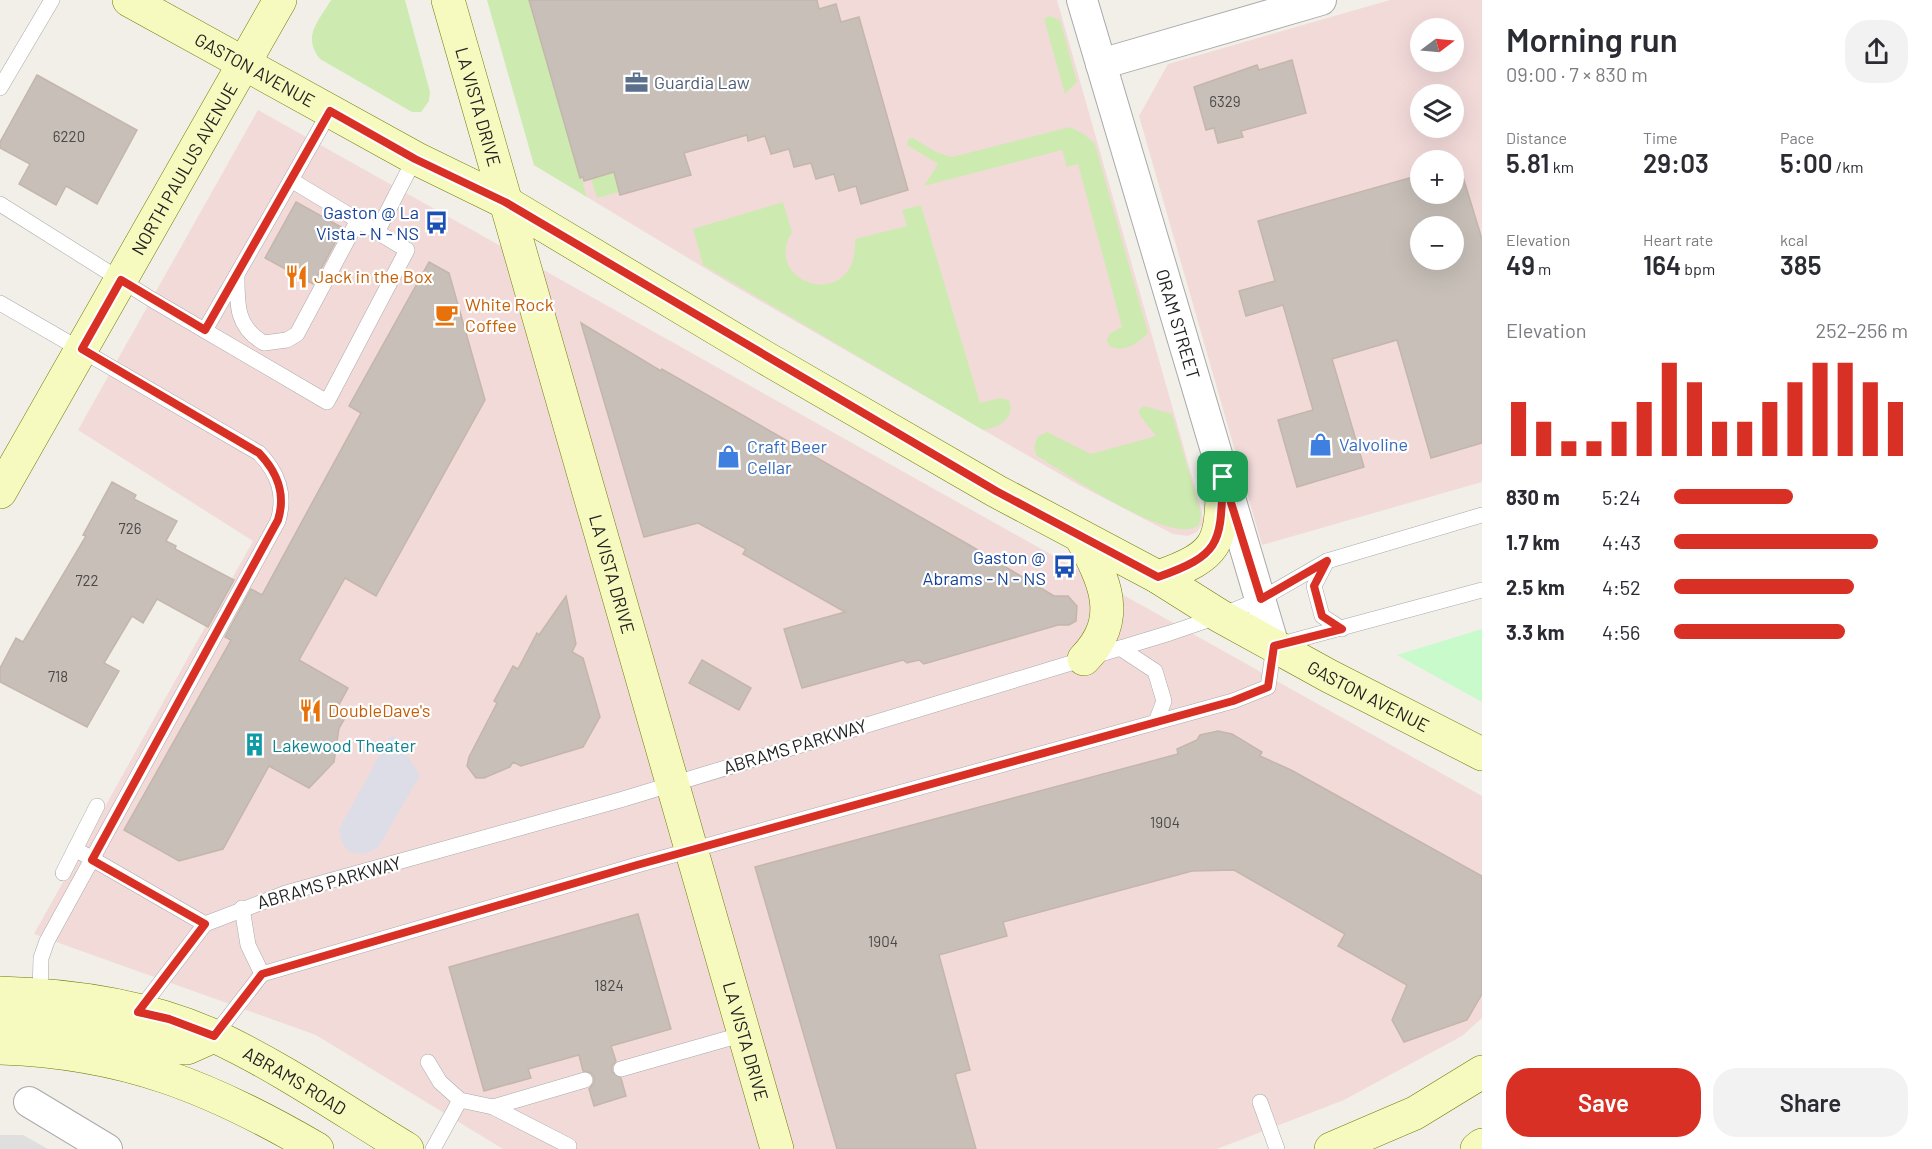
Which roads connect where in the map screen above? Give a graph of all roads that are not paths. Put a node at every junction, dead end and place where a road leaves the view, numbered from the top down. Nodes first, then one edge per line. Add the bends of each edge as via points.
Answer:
1 (52, 0) edge
2 (129, 0) edge
3 (280, 0) edge
4 (448, 0) edge
5 (1082, 0) edge
6 (1321, 0) edge
7 (1101, 64) junction
8 (243, 66) junction
9 (0, 88) edge
10 (330, 111) junction
11 (415, 159) junction
12 (291, 180) junction
13 (505, 202) junction
14 (0, 204) edge
15 (358, 220) junction
16 (377, 232) junction
17 (237, 275) junction
18 (121, 280) junction
19 (0, 303) edge
20 (205, 330) junction
21 (82, 349) junction
22 (1223, 477) junction
23 (1, 488) edge
24 (1482, 515) edge
25 (1081, 537) junction
26 (1327, 561) junction
27 (1158, 577) junction
28 (1482, 590) edge
29 (1261, 599) junction
30 (1220, 616) junction
31 (1342, 629) junction
32 (1274, 646) junction
33 (1120, 648) junction
34 (1084, 659) junction
35 (1156, 722) junction
36 (1482, 754) edge
37 (672, 784) junction
38 (97, 806) dead end
39 (75, 849) junction
40 (691, 850) junction
41 (92, 860) junction
42 (63, 873) dead end
43 (242, 908) junction
44 (205, 924) junction
45 (262, 974) junction
46 (0, 993) edge
47 (40, 994) junction
48 (138, 1012) junction
49 (0, 1022) edge
50 (744, 1034) junction
51 (214, 1036) junction
52 (0, 1048) edge
53 (428, 1062) dead end
54 (621, 1069) dead end
55 (1482, 1072) edge
56 (585, 1080) dead end
57 (460, 1100) junction
58 (29, 1102) dead end
59 (1260, 1102) dead end
60 (493, 1107) junction
61 (1482, 1145) edge
62 (569, 1146) dead end
63 (107, 1149) edge
64 (316, 1149) edge
65 (407, 1149) edge
66 (433, 1149) edge
67 (777, 1149) edge
68 (1277, 1149) edge
69 (1331, 1149) edge
70 (1477, 1149) edge

1 - 9 lane
2 - 8 main road, GASTON AVENUE
3 - 8 main road, NORTH PAULUS AVENUE
4 - 13 main road, LA VISTA DRIVE
5 - 7 street, ORAM STREET
6 - 7 street
7 - 22 street, ORAM STREET
8 - 10 main road, GASTON AVENUE
8 - 18 main road, NORTH PAULUS AVENUE
10 - 11 main road, GASTON AVENUE
10 - 12 lane
11 - 13 main road, GASTON AVENUE
11 - 16 lane
12 - 15 lane
12 - 17 lane
13 - 25 main road, GASTON AVENUE via 794,374
13 - 37 main road, LA VISTA DRIVE
14 - 18 lane
15 - 16 lane
15 - 17 lane via 297,334 286,340 264,343 244,327 238,314
16 - 20 lane via 407,250 327,402
17 - 20 lane
18 - 20 lane
18 - 21 main road, NORTH PAULUS AVENUE
19 - 21 lane
21 - 23 main road, NORTH PAULUS AVENUE
21 - 41 lane via 259,453 277,476 282,507
22 - 27 main road via 1221,523 1214,548 1197,562
22 - 29 street, ORAM STREET
24 - 26 lane, ABRAMS PARKWAY
25 - 27 main road, GASTON AVENUE
25 - 34 main road via 1101,575 1107,602 1102,638
26 - 29 lane, ABRAMS PARKWAY
26 - 31 lane via 1314,586 1322,616
27 - 30 main road, GASTON AVENUE
28 - 31 lane
29 - 30 lane, ABRAMS PARKWAY
29 - 32 street, ORAM STREET
30 - 32 main road, GASTON AVENUE
30 - 33 lane, ABRAMS PARKWAY
31 - 32 lane
32 - 35 lane via 1268,687
32 - 36 main road, GASTON AVENUE
33 - 34 lane, ABRAMS PARKWAY
33 - 35 lane via 1155,671 1164,701
34 - 37 lane, ABRAMS PARKWAY
35 - 40 lane
37 - 40 main road, LA VISTA DRIVE
37 - 43 lane, ABRAMS PARKWAY
38 - 39 lane
39 - 41 lane
39 - 42 lane
40 - 45 lane
40 - 50 main road, LA VISTA DRIVE
41 - 44 lane
41 - 47 lane via 47,941 41,958
43 - 44 lane, ABRAMS PARKWAY
43 - 45 lane via 248,945
44 - 48 lane, ABRAMS PARKWAY
45 - 51 lane
46 - 47 main road, ABRAMS ROAD
47 - 48 main road, ABRAMS ROAD
48 - 51 main road, ABRAMS ROAD
49 - 51 main road via 28,1022 169,1047 187,1048
50 - 54 lane
50 - 67 main road, LA VISTA DRIVE
51 - 65 main road, ABRAMS ROAD
52 - 64 main road via 66,1052 167,1075 239,1106
53 - 57 lane via 440,1082
55 - 69 main road via 1415,1113
56 - 60 lane
57 - 60 lane
57 - 66 lane
58 - 63 street
59 - 68 lane
60 - 62 lane
61 - 70 main road

